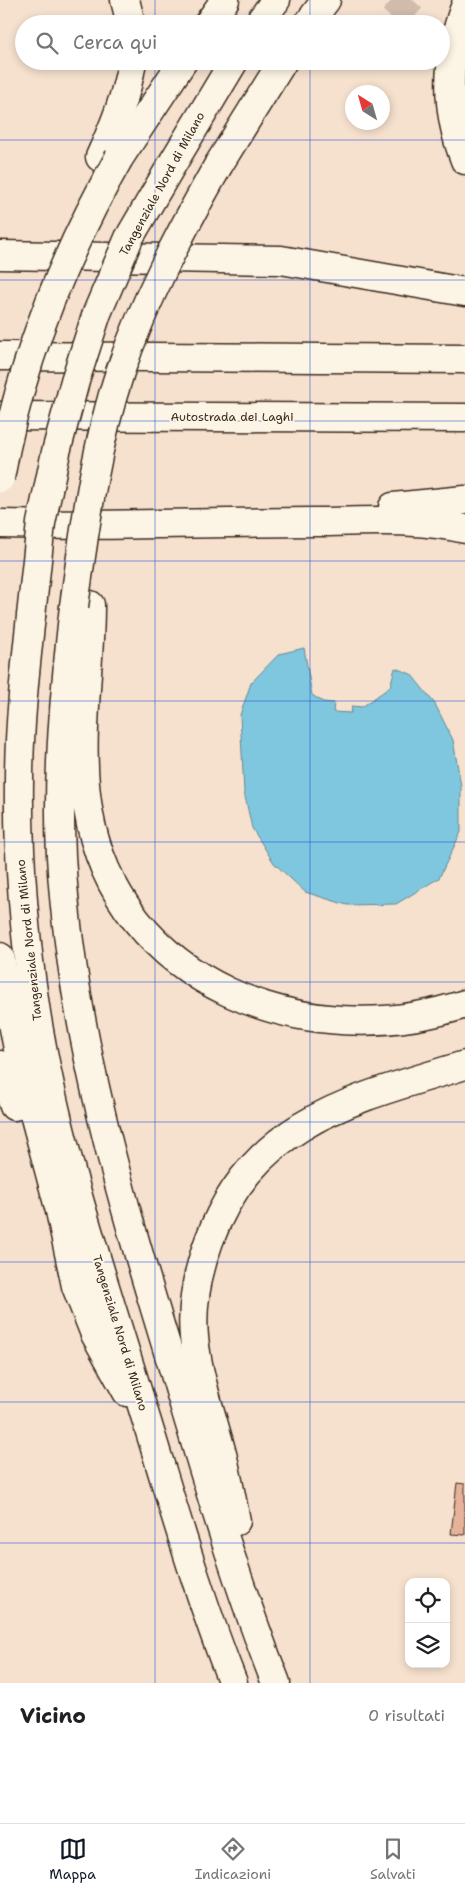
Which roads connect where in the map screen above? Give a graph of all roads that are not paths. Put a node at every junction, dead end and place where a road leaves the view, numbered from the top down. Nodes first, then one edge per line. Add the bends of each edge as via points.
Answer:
1 (125, 0) edge
2 (224, 0) edge
3 (276, 0) edge
4 (326, 0) edge
5 (465, 7) edge
6 (129, 15) edge
7 (214, 15) edge
8 (265, 15) edge
9 (315, 15) edge
10 (130, 70) edge
11 (176, 70) edge
12 (229, 70) edge
13 (277, 70) edge
14 (109, 158) junction
15 (465, 160) edge
16 (0, 255) edge
17 (465, 292) edge
18 (0, 356) edge
19 (465, 359) edge
20 (0, 416) edge
21 (465, 418) edge
22 (0, 478) edge
23 (465, 500) edge
24 (262, 522) junction
25 (0, 524) edge
26 (465, 529) edge
27 (82, 606) junction
28 (0, 957) edge
29 (465, 1004) edge
30 (465, 1051) edge
31 (0, 1065) edge
32 (465, 1066) edge
33 (377, 1093) junction
34 (76, 1286) junction
35 (163, 1473) junction
36 (263, 1650) junction
37 (233, 1683) edge
38 (276, 1683) edge

1 - 6 highway
2 - 7 highway
3 - 8 highway
4 - 9 highway
5 - 15 highway via 454,43 450,86 451,114
10 - 14 highway
11 - 14 highway
12 - 35 highway, Tangenziale Nord di Milano, bridge via 130,238 97,313 74,381 42,523 30,616 19,780 21,866 35,1007 55,1105 76,1192
13 - 27 highway, bridge via 178,236 120,373 89,496
14 - 22 highway, bridge via 42,320 20,392
16 - 17 highway via 281,260
18 - 19 highway
20 - 21 highway, Autostrada dei Laghi
23 - 24 highway
24 - 25 highway
24 - 26 highway via 429,523
27 - 29 highway via 88,808 93,834 112,883 125,905 160,948 179,964 224,990 279,1010 314,1018 381,1022 440,1012
27 - 36 highway via 65,692 61,790 61,854 73,976 100,1111 132,1232 202,1466
28 - 34 highway via 22,1068 60,1211
30 - 33 highway
31 - 34 highway via 40,1192
32 - 33 highway
33 - 36 highway via 312,1120 254,1163 220,1214 202,1262 194,1334 198,1369 224,1459
34 - 35 highway via 95,1334 144,1424
35 - 37 highway, Tangenziale Nord di Milano
36 - 38 highway

